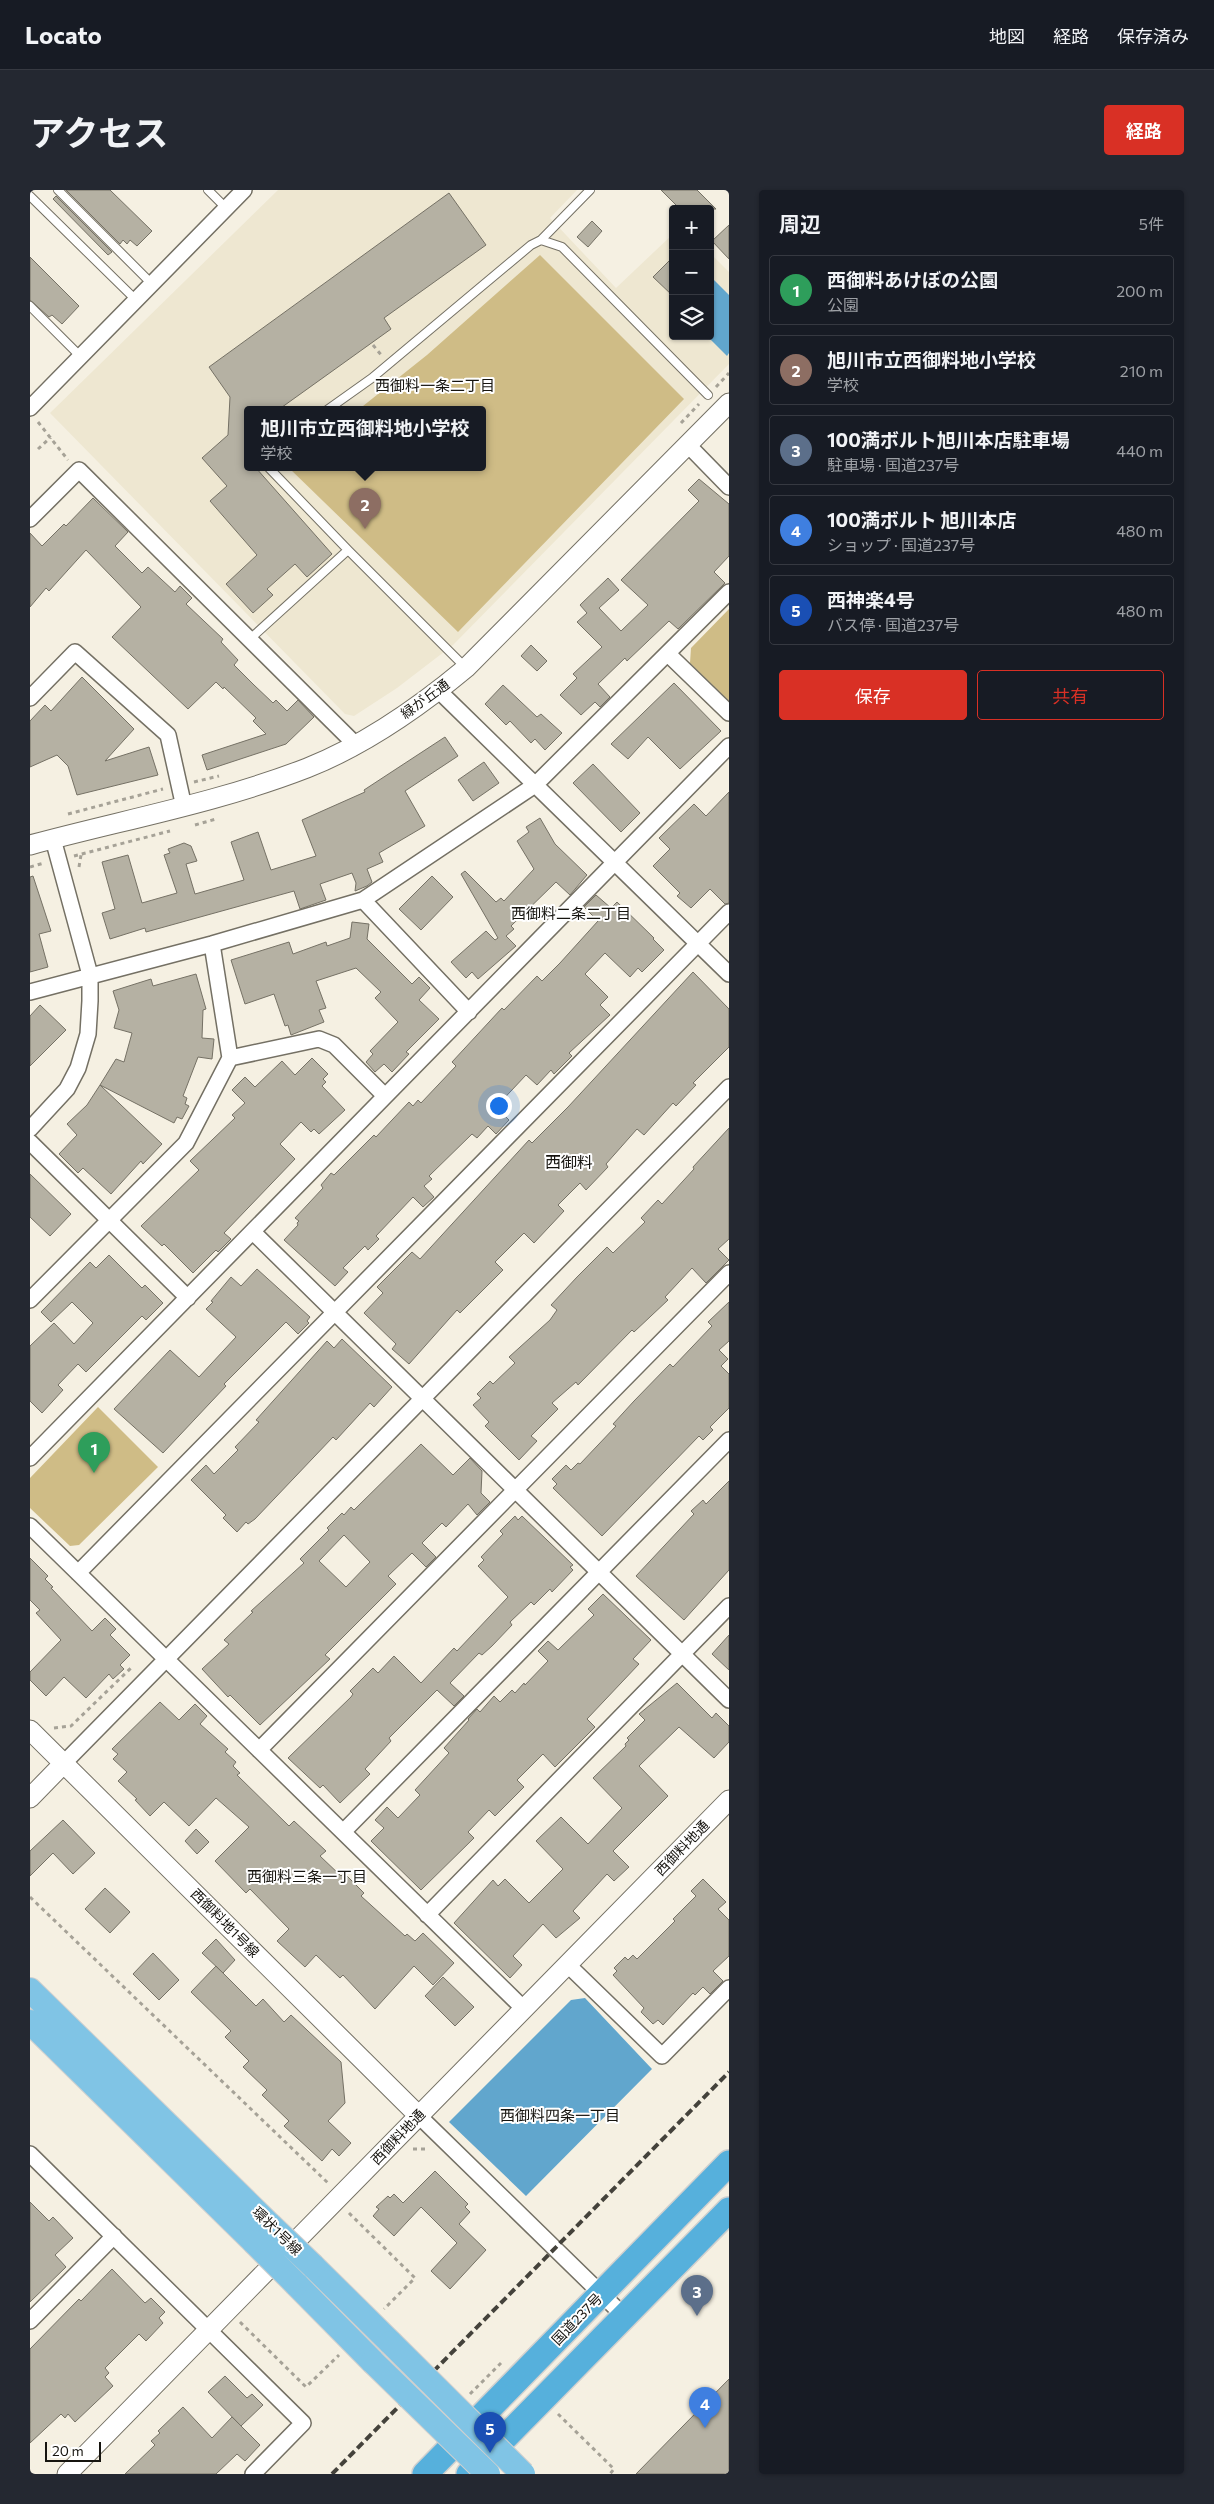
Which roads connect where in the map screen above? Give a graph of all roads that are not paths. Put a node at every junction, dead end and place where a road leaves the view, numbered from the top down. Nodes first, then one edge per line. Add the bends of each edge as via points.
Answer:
1 (58, 190) edge
2 (208, 190) edge
3 (244, 190) edge
4 (590, 190) edge
5 (30, 196) edge
6 (226, 208) junction
7 (541, 240) junction
8 (151, 283) junction
9 (135, 299) junction
10 (30, 306) edge
11 (80, 356) junction
12 (708, 394) dead end
13 (729, 404) edge
14 (333, 406) edge
15 (32, 413) edge
16 (689, 446) junction
17 (272, 471) edge
18 (729, 487) edge
19 (30, 519) edge
20 (348, 550) junction
21 (729, 592) edge
22 (250, 639) junction
23 (668, 654) junction
24 (466, 668) junction
25 (439, 691) junction
26 (30, 698) edge
27 (729, 713) edge
28 (355, 744) junction
29 (729, 746) edge
30 (536, 785) junction
31 (184, 806) junction
32 (53, 839) junction
33 (30, 845) edge
34 (615, 863) junction
35 (363, 900) junction
36 (729, 912) edge
37 (698, 943) junction
38 (212, 944) junction
39 (729, 974) edge
40 (90, 975) junction
41 (30, 992) edge
42 (468, 1012) junction
43 (230, 1058) junction
44 (729, 1087) edge
45 (385, 1096) junction
46 (30, 1129) edge
47 (30, 1142) edge
48 (108, 1221) junction
49 (252, 1232) junction
50 (729, 1273) edge
51 (188, 1298) junction
52 (30, 1300) edge
53 (335, 1313) junction
54 (422, 1399) junction
55 (729, 1440) edge
56 (30, 1458) edge
57 (515, 1490) junction
58 (30, 1526) edge
59 (599, 1572) junction
60 (78, 1573) junction
61 (729, 1606) edge
62 (682, 1654) junction
63 (166, 1659) junction
64 (729, 1700) edge
65 (38, 1727) edge
66 (259, 1750) junction
67 (64, 1763) junction
68 (30, 1798) edge
69 (729, 1800) edge
70 (343, 1832) junction
71 (428, 1915) junction
72 (567, 1964) junction
73 (729, 1988) edge
74 (30, 1990) edge
75 (524, 2009) junction
76 (30, 2022) edge
77 (419, 2116) junction
78 (30, 2154) edge
79 (729, 2163) edge
80 (729, 2210) edge
81 (114, 2236) junction
82 (601, 2294) junction
83 (624, 2316) junction
84 (30, 2321) edge
85 (208, 2330) junction
86 (67, 2474) edge
87 (253, 2474) edge
88 (425, 2474) edge
89 (469, 2474) edge
90 (488, 2474) edge
91 (523, 2474) edge

1 - 8 lane
2 - 6 lane
3 - 6 street
4 - 7 lane
5 - 9 lane
6 - 8 street
7 - 12 lane via 562,247
7 - 14 lane via 531,244 372,378
8 - 9 street
9 - 11 street
10 - 11 lane
11 - 15 street
13 - 16 street, 緑が丘通
16 - 18 street
16 - 24 street, 緑が丘通
17 - 20 lane
19 - 22 street via 79,470
20 - 22 lane
20 - 24 lane
21 - 23 street
22 - 28 street
23 - 27 street
23 - 30 street
24 - 25 street, 緑が丘通
25 - 28 street, 緑が丘通
25 - 30 street
26 - 31 street via 75,652 168,735
28 - 31 street, 緑が丘通 via 308,768
29 - 34 street
30 - 34 street
30 - 35 street
31 - 32 street, 緑が丘通
32 - 33 street, 緑が丘通
32 - 40 street
34 - 37 street
34 - 42 street
35 - 38 street
35 - 42 street
36 - 37 street
37 - 39 street
37 - 53 street
38 - 40 street
38 - 43 street
40 - 41 street
40 - 46 street via 88,1034 78,1068 67,1089
42 - 45 street
43 - 45 street via 319,1039 334,1045
43 - 48 street via 186,1143
44 - 54 street
45 - 49 street
47 - 48 street
48 - 51 street
48 - 52 street
49 - 51 street
49 - 53 street
50 - 57 street
51 - 56 street
53 - 54 street
53 - 60 street
54 - 57 street
54 - 63 street
55 - 59 street
57 - 59 street
57 - 66 street
58 - 60 street
59 - 62 street
59 - 70 street
60 - 63 street
61 - 62 street
62 - 64 street
62 - 71 street
63 - 66 street
63 - 67 street
65 - 67 street, 西御料地1号線
66 - 70 street
67 - 68 street
67 - 77 street, 西御料地1号線
69 - 72 street, 西御料地通
70 - 71 street
71 - 75 street
72 - 73 street via 662,2056
72 - 75 street, 西御料地通
74 - 91 main road, 環状1号線, bridge
75 - 77 street, 西御料地通
76 - 90 main road, 環状1号線, bridge
77 - 82 street
77 - 85 street, 西御料地通 via 344,2203
78 - 81 street
79 - 82 highway, 国道237号
80 - 83 highway
81 - 84 street
81 - 85 street
82 - 83 street
82 - 88 highway, 国道237号
83 - 89 highway
85 - 86 street, 西御料地通
85 - 87 street via 303,2423

